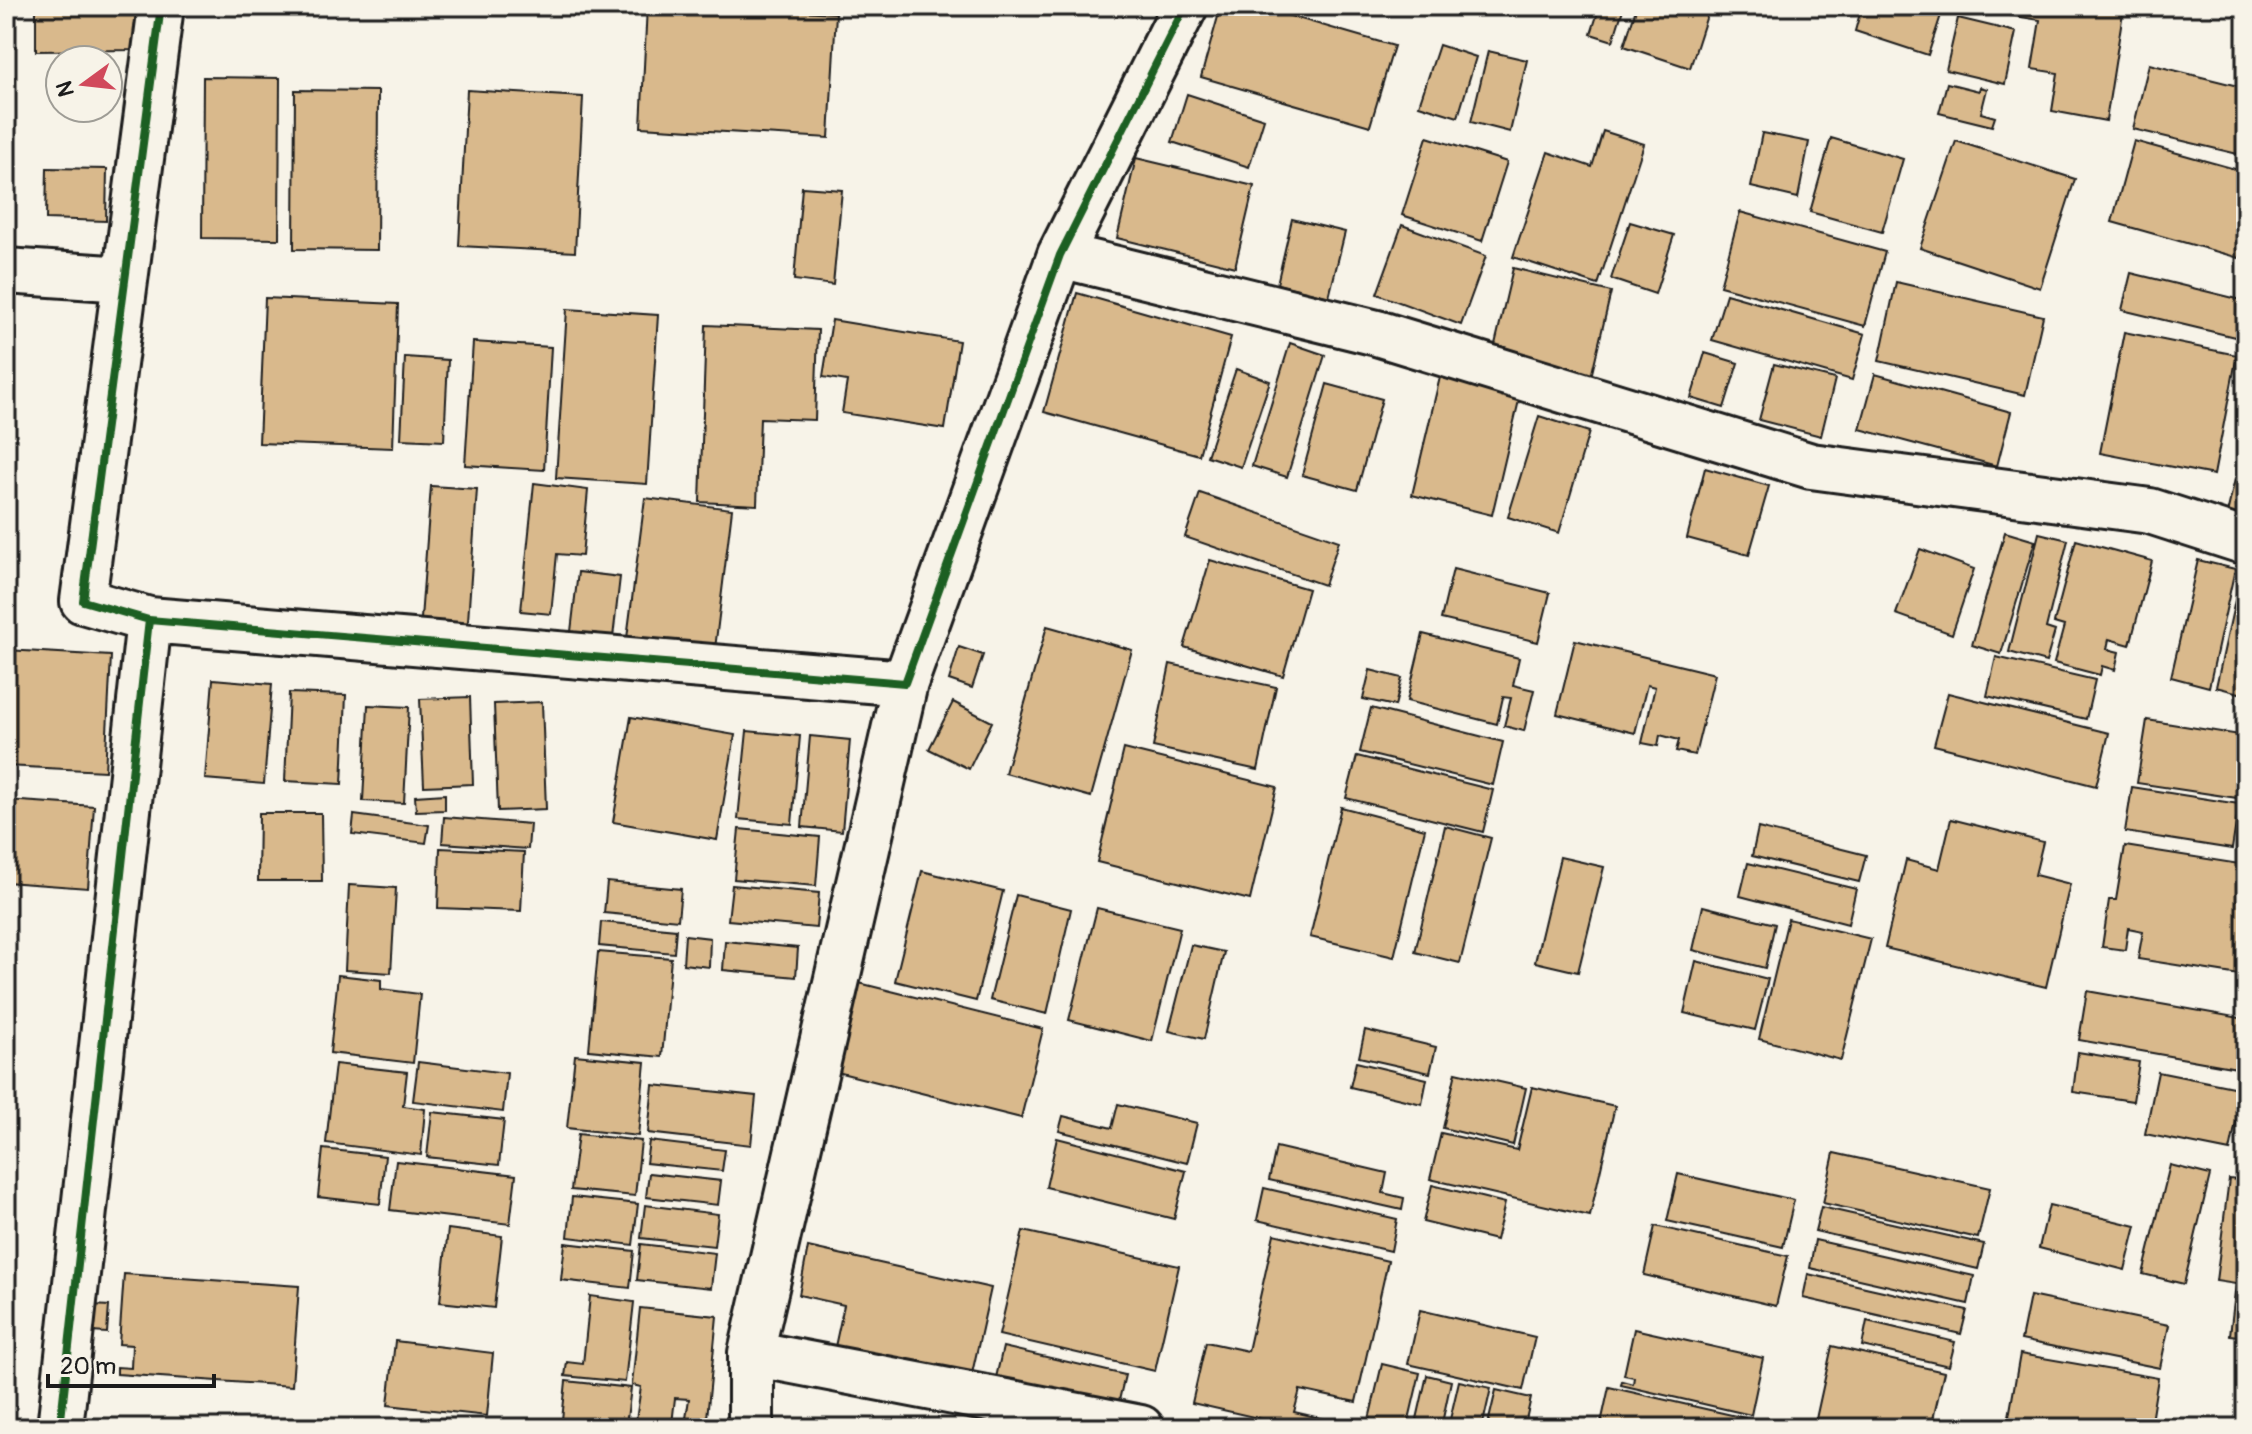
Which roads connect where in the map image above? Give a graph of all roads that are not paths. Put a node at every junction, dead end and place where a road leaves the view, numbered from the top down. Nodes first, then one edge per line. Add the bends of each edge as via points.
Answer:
1 (161, 6) edge
2 (1185, 6) edge
3 (1060, 255) junction
4 (6, 271) edge
5 (125, 279) junction
6 (2246, 542) edge
7 (149, 620) junction
8 (905, 683) junction
9 (751, 1353) junction
10 (60, 1428) edge
11 (751, 1428) edge
12 (1141, 1428) edge

1 - 5 street
2 - 3 street
3 - 6 street via 1377,333 1811,466 2150,511
3 - 8 street
4 - 5 street
5 - 7 street via 83,601
7 - 8 street
7 - 10 street
8 - 9 street
9 - 11 street
9 - 12 street

